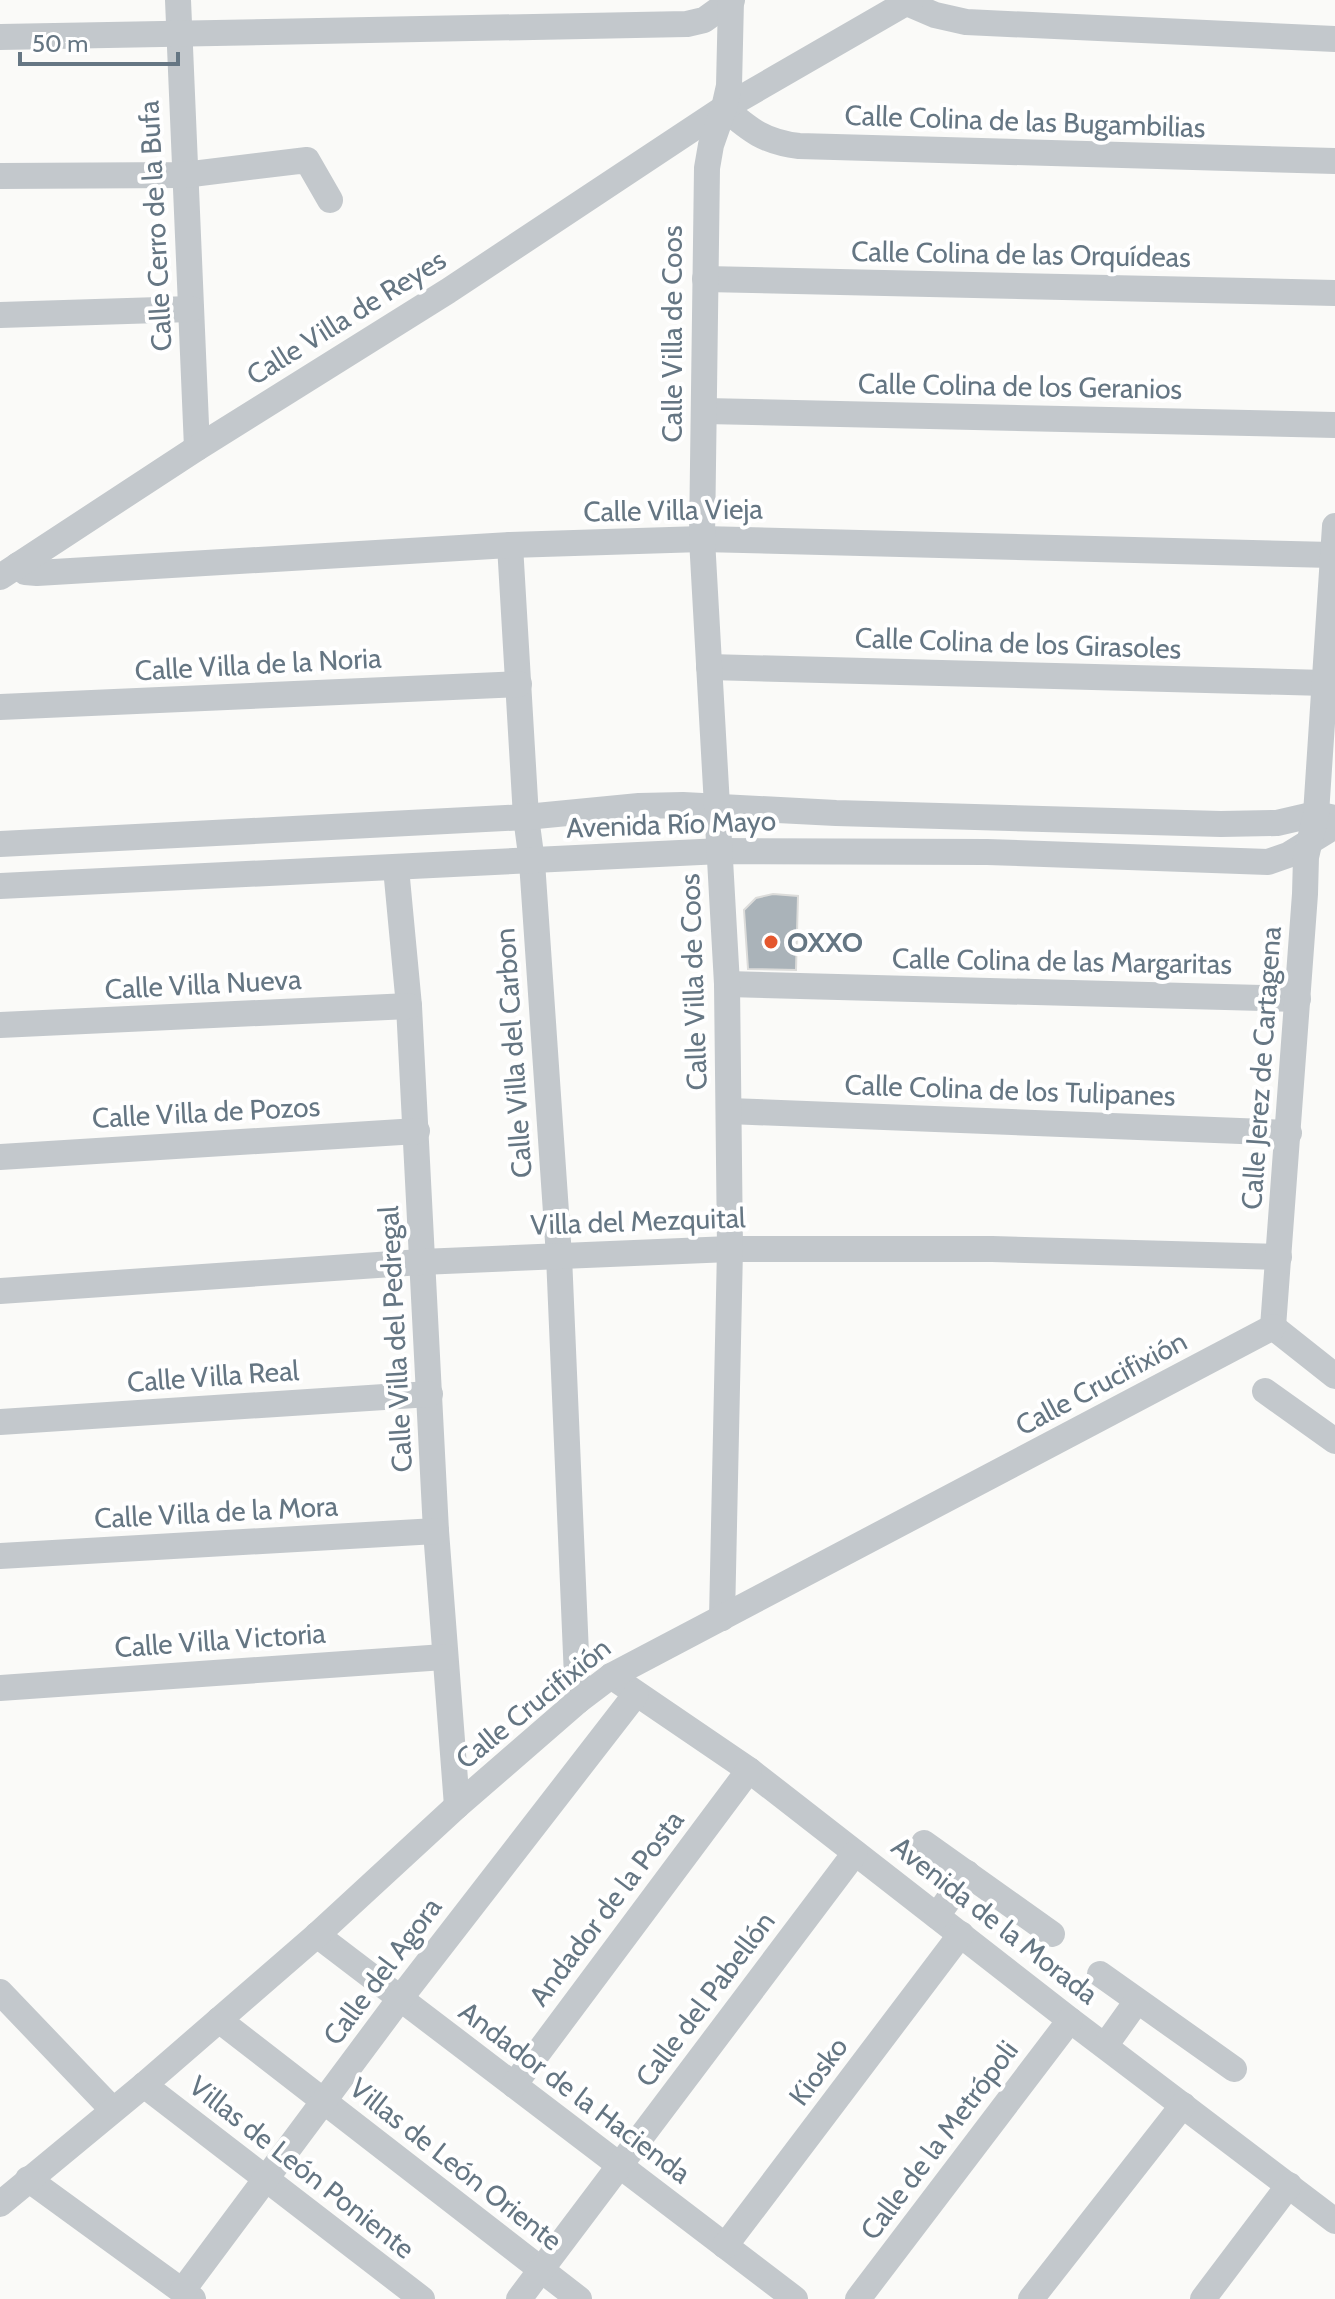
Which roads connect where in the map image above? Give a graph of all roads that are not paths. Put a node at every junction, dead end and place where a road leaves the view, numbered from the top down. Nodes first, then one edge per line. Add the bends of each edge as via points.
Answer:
1 (178, 0) edge
2 (732, 0) edge
3 (906, 1) edge
4 (179, 34) junction
5 (0, 37) edge
6 (1335, 39) edge
7 (724, 108) junction
8 (1335, 161) edge
9 (184, 175) junction
10 (0, 176) edge
11 (330, 200) dead end
12 (705, 279) junction
13 (1335, 293) edge
14 (191, 309) junction
15 (0, 315) edge
16 (705, 411) junction
17 (1335, 425) edge
18 (197, 448) junction
19 (1335, 526) edge
20 (702, 539) junction
21 (510, 545) junction
22 (1332, 555) junction
23 (9, 571) edge
24 (709, 667) junction
25 (1325, 683) junction
26 (519, 684) junction
27 (0, 707) edge
28 (718, 805) junction
29 (526, 817) junction
30 (1324, 824) edge
31 (0, 844) edge
32 (721, 851) junction
33 (532, 862) junction
34 (396, 868) junction
35 (0, 886) edge
36 (727, 984) junction
37 (1298, 999) junction
38 (409, 1006) junction
39 (0, 1025) edge
40 (729, 1111) junction
41 (417, 1131) junction
42 (1289, 1133) junction
43 (0, 1157) edge
44 (730, 1249) junction
45 (559, 1256) junction
46 (1279, 1257) junction
47 (421, 1262) junction
48 (0, 1291) edge
49 (1273, 1327) junction
50 (1335, 1376) edge
51 (1265, 1391) dead end
52 (430, 1394) junction
53 (0, 1422) edge
54 (1335, 1441) edge
55 (436, 1531) junction
56 (0, 1556) edge
57 (722, 1618) junction
58 (444, 1657) junction
59 (611, 1676) junction
60 (0, 1688) edge
61 (636, 1694) junction
62 (578, 1701) junction
63 (749, 1770) junction
64 (457, 1806) junction
65 (924, 1843) dead end
66 (855, 1853) junction
67 (967, 1873) junction
68 (937, 1916) junction
69 (961, 1934) junction
70 (1052, 1934) dead end
71 (317, 1935) junction
72 (1100, 1974) dead end
73 (0, 1992) edge
74 (399, 2000) junction
75 (1137, 2001) junction
76 (219, 2020) junction
77 (1070, 2020) junction
78 (1105, 2046) junction
79 (1234, 2069) dead end
80 (144, 2085) junction
81 (514, 2085) junction
82 (323, 2102) junction
83 (1183, 2105) junction
84 (113, 2110) junction
85 (620, 2165) junction
86 (266, 2179) junction
87 (1289, 2185) junction
88 (11, 2188) edge
89 (1335, 2221) edge
90 (725, 2246) junction
91 (541, 2270) junction
92 (188, 2295) edge
93 (422, 2299) edge
94 (519, 2299) edge
95 (579, 2299) edge
96 (795, 2299) edge
97 (858, 2299) edge
98 (1031, 2299) edge
99 (1203, 2299) edge

1 - 4 street, Calle Cerro de la Bufa
2 - 4 street via 704,20 687,24
2 - 7 street, Calle Villa de Coos
3 - 6 street via 966,22
3 - 7 street, Calle Villa de Reyes
4 - 5 street
4 - 9 street, Calle Cerro de la Bufa
7 - 8 street, Calle Colina de las Bugambilias via 767,140 799,146
7 - 12 street, Calle Villa de Coos via 707,168
7 - 18 street, Calle Villa de Reyes via 448,291
9 - 10 street
9 - 11 street via 307,160
9 - 14 street, Calle Cerro de la Bufa
12 - 13 street, Calle Colina de las Orquídeas
12 - 16 street, Calle Villa de Coos
14 - 15 street
14 - 18 street, Calle Cerro de la Bufa
16 - 17 street, Calle Colina de los Geranios
16 - 20 street, Calle Villa de Coos
18 - 23 street, Calle Villa de Reyes
19 - 22 street, Calle Jerez de Cartagena
20 - 21 street, Calle Villa Vieja
20 - 22 street, Calle Villa Vieja
20 - 24 street, Calle Villa de Coos
21 - 23 street, Calle Villa Vieja
21 - 26 street, Calle Villa del Carbon
22 - 25 street, Calle Jerez de Cartagena
24 - 25 street, Calle Colina de los Girasoles
24 - 28 street, Calle Villa de Coos
25 - 30 street, Calle Jerez de Cartagena
26 - 27 street, Calle Villa de la Noria
26 - 29 street, Calle Villa del Carbon
28 - 29 street, Avenida Río Mayo
28 - 30 street, Avenida Río Mayo via 836,813
28 - 32 street, Calle Villa de Coos
29 - 31 street, Avenida Río Mayo
29 - 33 street, Calle Villa del Carbon
30 - 32 street, Avenida Río Mayo via 1288,855 1268,862 987,852
30 - 37 street, Calle Jerez de Cartagena via 1304,876
32 - 33 street, Avenida Río Mayo
32 - 36 street, Calle Villa de Coos
33 - 34 street, Avenida Río Mayo
33 - 45 street, Calle Villa del Carbon
34 - 35 street, Avenida Río Mayo
34 - 38 street, Calle Villa del Pedregal
36 - 37 street, Calle Colina de las Margaritas
36 - 40 street, Calle Villa de Coos
37 - 42 street, Calle Jerez de Cartagena
38 - 39 street, Calle Villa Nueva
38 - 41 street, Calle Villa del Pedregal
40 - 42 street, Calle Colina de los Tulipanes
40 - 44 street, Calle Villa de Coos
41 - 43 street, Calle Villa de Pozos
41 - 47 street, Calle Villa del Pedregal
42 - 46 street, Calle Jerez de Cartagena
44 - 45 street, Villa del Mezquital
44 - 46 street, Villa del Mezquital
44 - 57 street, Calle Villa de Coos
45 - 47 street, Villa del Mezquital
45 - 62 street, Calle Villa del Carbon
46 - 49 street, Calle Jerez de Cartagena
47 - 48 street, Villa del Mezquital
47 - 52 street, Calle Villa del Pedregal
49 - 50 street
49 - 57 street, Calle Crucifixión
51 - 54 street
52 - 53 street, Calle Villa Real
52 - 55 street, Calle Villa del Pedregal
55 - 56 street, Calle Villa de la Mora
55 - 58 street, Calle Villa del Pedregal
57 - 59 street, Calle Crucifixión
58 - 60 street, Calle Villa Victoria
58 - 64 street, Calle Villa del Pedregal
59 - 61 street, Avenida de la Morada
59 - 62 street, Calle Crucifixión
61 - 63 street, Avenida de la Morada
61 - 74 street, Calle del Agora
62 - 64 street, Calle Crucifixión
63 - 66 street, Avenida de la Morada
63 - 81 street, Andador de la Posta
64 - 71 street, Calle Crucifixión
65 - 67 street
66 - 68 street, Avenida de la Morada
66 - 85 street, Calle del Pabellón
67 - 68 street
67 - 70 street
68 - 69 street, Avenida de la Morada
69 - 77 street, Avenida de la Morada
69 - 90 street, Kiosko
71 - 74 street, Andador de la Hacienda
71 - 76 street, Calle Crucifixión
72 - 75 street
73 - 84 street
74 - 81 street, Andador de la Hacienda
74 - 82 street, Calle del Agora
75 - 78 street
75 - 79 street
76 - 80 street, Calle Crucifixión
76 - 82 street, Villas de León Oriente
77 - 78 street, Avenida de la Morada
77 - 97 street, Calle de la Metrópoli
78 - 83 street, Avenida de la Morada
80 - 84 street, Calle Crucifixión
80 - 86 street, Villas de León Poniente
81 - 85 street, Andador de la Hacienda
82 - 86 street, Calle del Agora
82 - 91 street, Villas de León Oriente
83 - 87 street, Avenida de la Morada
83 - 98 street
84 - 88 street, Calle Crucifixión
85 - 90 street, Andador de la Hacienda
85 - 91 street, Calle del Pabellón
86 - 92 street, Calle del Agora
86 - 93 street, Villas de León Poniente
87 - 89 street, Avenida de la Morada
87 - 99 street
88 - 92 street
90 - 96 street, Andador de la Hacienda
91 - 94 street, Calle del Pabellón
91 - 95 street, Villas de León Oriente

